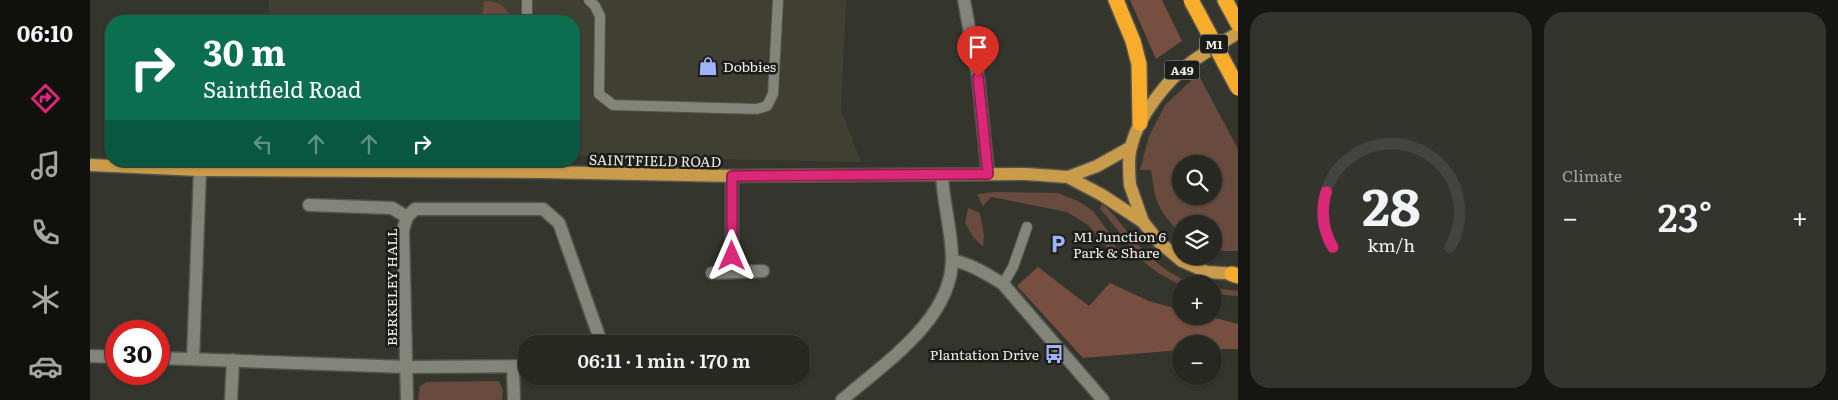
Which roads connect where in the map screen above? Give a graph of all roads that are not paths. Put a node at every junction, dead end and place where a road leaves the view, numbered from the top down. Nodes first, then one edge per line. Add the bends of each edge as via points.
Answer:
1 (527, 0) edge
2 (589, 0) edge
3 (778, 0) edge
4 (964, 0) edge
5 (1116, 0) edge
6 (1191, 0) edge
7 (1225, 0) edge
8 (527, 15) edge
9 (1238, 24) edge
10 (1238, 32) edge
11 (1238, 88) edge
12 (1140, 123) junction
13 (1131, 147) junction
14 (90, 165) edge
15 (105, 166) edge
16 (134, 167) edge
17 (541, 167) edge
18 (200, 170) junction
19 (988, 174) junction
20 (942, 175) junction
21 (732, 176) junction
22 (1068, 177) junction
23 (308, 206) dead end
24 (406, 217) junction
25 (1143, 222) junction
26 (1027, 227) dead end
27 (952, 260) junction
28 (763, 271) dead end
29 (732, 272) junction
30 (712, 273) dead end
31 (1236, 274) edge
32 (1003, 284) junction
33 (599, 335) edge
34 (90, 356) edge
35 (105, 357) edge
36 (170, 358) edge
37 (193, 359) junction
38 (233, 360) junction
39 (407, 367) junction
40 (513, 367) junction
41 (518, 367) edge
42 (231, 400) edge
43 (407, 400) edge
44 (514, 400) edge
45 (842, 400) edge
46 (1103, 400) edge

1 - 8 lane
2 - 3 lane via 600,16 599,94 613,105 757,110 767,106 773,94
4 - 19 street via 978,77
5 - 12 highway via 1139,64
6 - 11 highway, M1, bridge
7 - 9 highway, M1
10 - 12 main road, A49 via 1191,62 1154,101
12 - 13 main road, A49
13 - 22 main road, SAINTFIELD ROAD / A49 via 1097,166
13 - 25 main road, A49 via 1130,185
14 - 15 main road, SAINTFIELD ROAD / A49
16 - 18 main road, SAINTFIELD ROAD / A49
17 - 18 main road, SAINTFIELD ROAD / A49
17 - 21 main road, SAINTFIELD ROAD / A49
18 - 37 street
19 - 20 main road, SAINTFIELD ROAD / A49
19 - 22 main road, SAINTFIELD ROAD / A49
20 - 21 main road, SAINTFIELD ROAD / A49
20 - 27 street
21 - 29 street
22 - 25 main road, SAINTFIELD ROAD / A49
23 - 24 street, BERKELEY HALL via 392,208
24 - 33 street via 415,209 543,209 559,223
24 - 39 street, BERKELEY HALL via 403,230
25 - 31 main road, A49 via 1159,242 1182,261 1207,272
26 - 32 lane via 1013,267
27 - 32 street
27 - 45 street via 943,294 928,322 912,340
28 - 29 street
29 - 30 street
32 - 46 street
34 - 35 street
36 - 37 street, BERKELEY HALL
37 - 38 street, BERKELEY HALL
38 - 39 street, BERKELEY HALL
38 - 42 street
39 - 40 street
39 - 43 street, BERKELEY HALL
40 - 41 street
40 - 44 street

